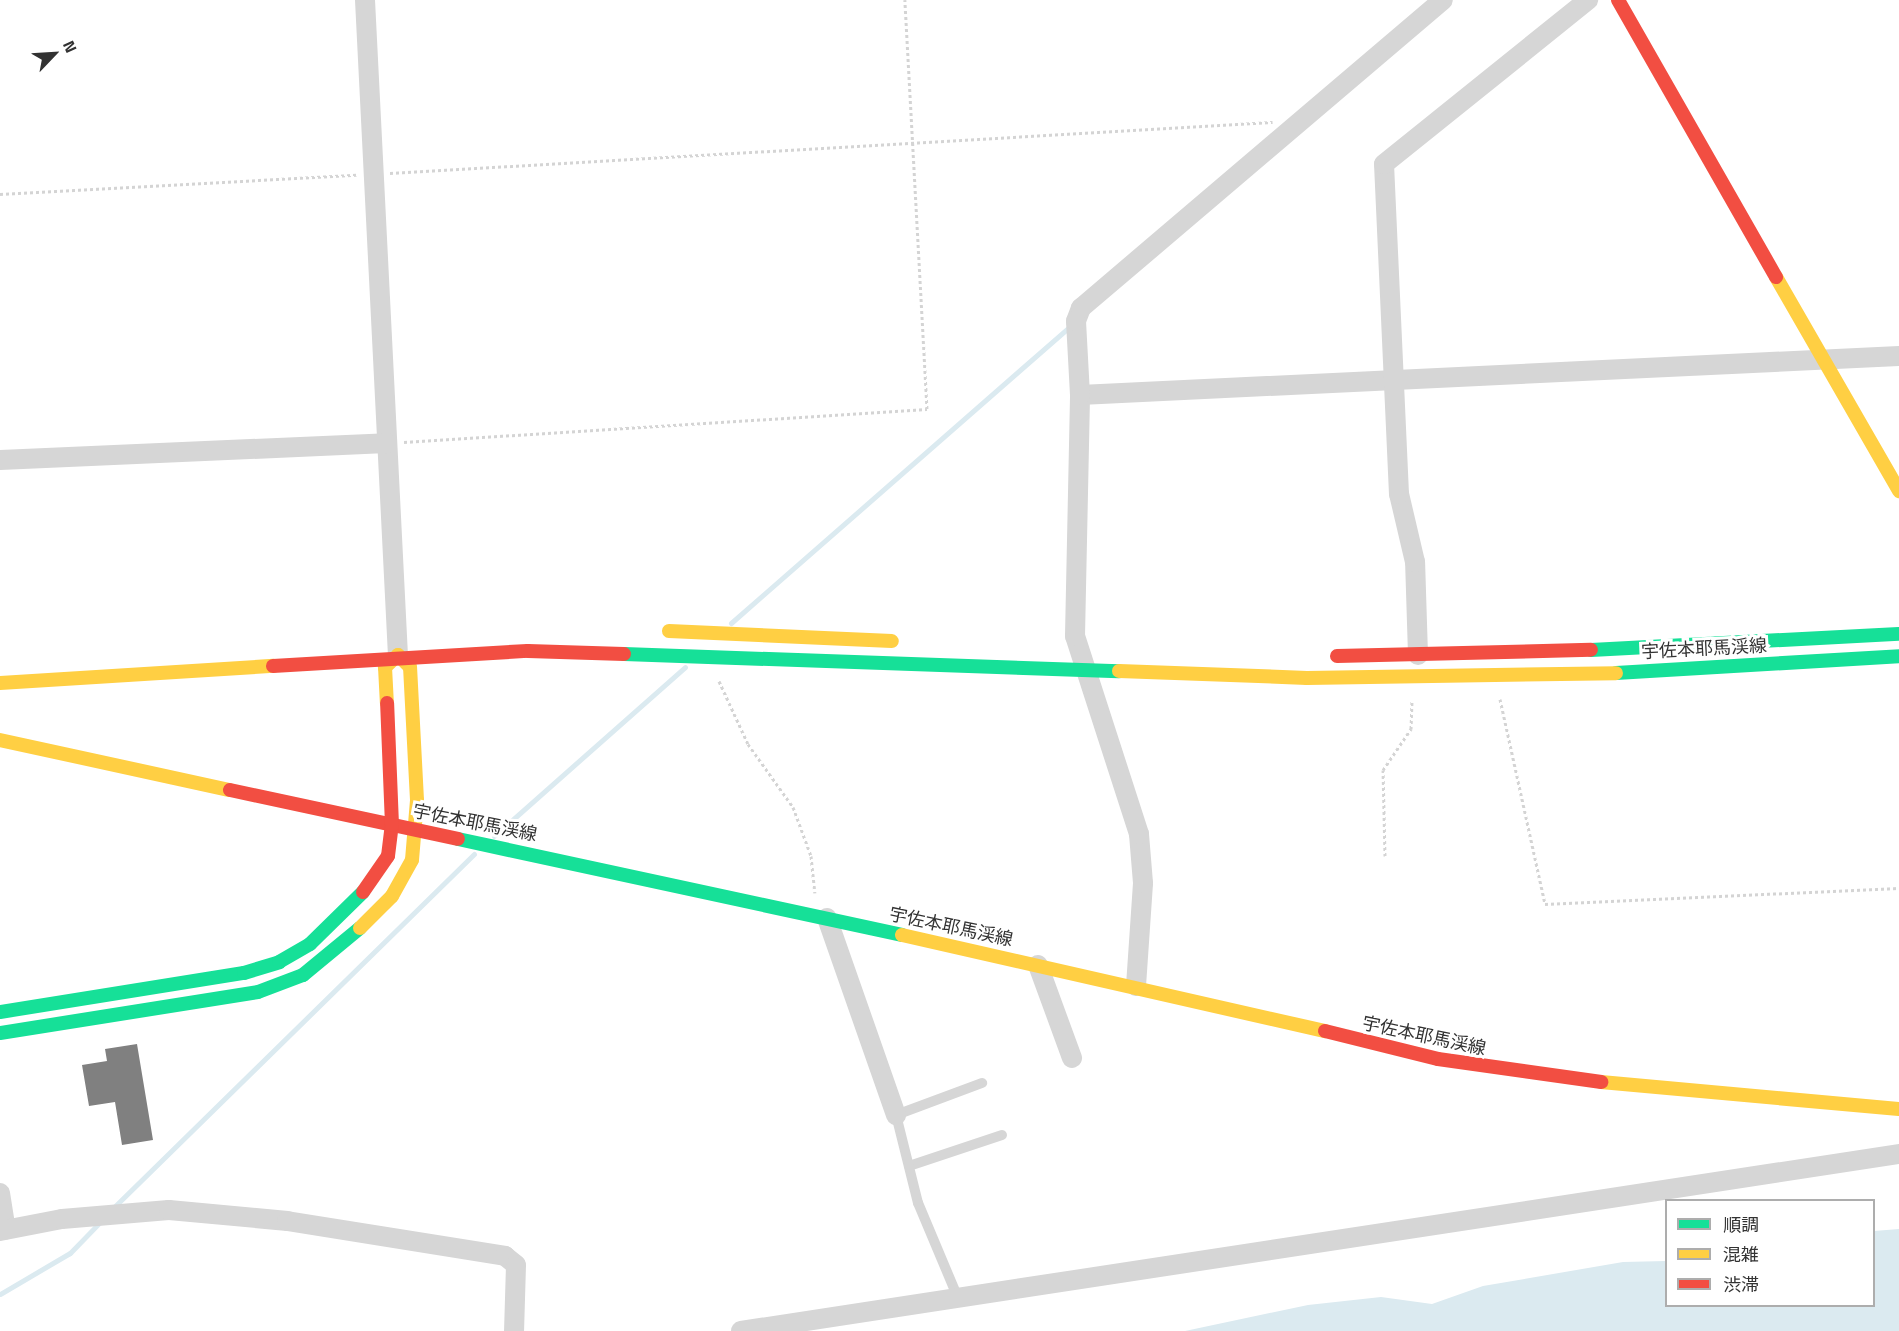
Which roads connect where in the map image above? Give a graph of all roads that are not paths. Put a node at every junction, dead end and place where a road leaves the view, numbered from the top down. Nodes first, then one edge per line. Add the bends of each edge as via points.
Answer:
1 (365, 0) edge
2 (1443, 0) edge
3 (1588, 0) edge
4 (1618, 0) edge
5 (1899, 356) edge
6 (1824, 360) junction
7 (1393, 381) junction
8 (1080, 395) junction
9 (387, 443) junction
10 (0, 460) edge
11 (1899, 491) edge
12 (651, 630) dead end
13 (1899, 634) edge
14 (397, 641) junction
15 (903, 642) dead end
16 (1418, 655) junction
17 (1318, 656) dead end
18 (1899, 656) edge
19 (1087, 672) junction
20 (0, 683) edge
21 (0, 740) edge
22 (392, 825) junction
23 (416, 830) junction
24 (821, 916) junction
25 (1038, 964) junction
26 (1136, 986) junction
27 (0, 1012) edge
28 (0, 1033) edge
29 (1072, 1058) dead end
30 (982, 1083) dead end
31 (1899, 1109) edge
32 (896, 1115) junction
33 (1002, 1135) dead end
34 (1899, 1145) edge
35 (1890, 1155) edge
36 (909, 1166) junction
37 (0, 1193) edge
38 (3, 1230) edge
39 (958, 1298) junction
40 (514, 1331) edge
41 (741, 1331) edge

1 - 9 street
2 - 8 street via 1081,308 1076,321
3 - 7 street via 1384,164
4 - 6 main road
5 - 6 street
6 - 7 street
6 - 11 main road
7 - 8 street
7 - 16 street via 1400,504 1417,574
8 - 19 street via 1073,618
9 - 10 street
9 - 14 street
12 - 15 main road
13 - 16 main road, 宇佐本耶馬渓線
14 - 19 main road, 宇佐本耶馬渓線
14 - 20 main road, 宇佐本耶馬渓線
14 - 22 main road via 385,667
14 - 23 main road via 410,667
16 - 17 main road, 宇佐本耶馬渓線
18 - 19 main road, 宇佐本耶馬渓線 via 1500,677
19 - 26 street via 1139,834 1143,883
21 - 22 main road, 宇佐本耶馬渓線
22 - 23 main road, 宇佐本耶馬渓線
22 - 27 main road via 388,856 367,888 310,944 279,962 244,973
23 - 24 main road, 宇佐本耶馬渓線
23 - 28 main road via 408,870 392,897 335,952 303,975 258,992
24 - 25 main road, 宇佐本耶馬渓線
24 - 32 street
25 - 26 main road, 宇佐本耶馬渓線
25 - 29 street
26 - 31 main road, 宇佐本耶馬渓線 via 1486,1068
30 - 32 lane
32 - 36 lane
33 - 36 lane
34 - 35 street
35 - 39 street
36 - 39 lane via 918,1203
37 - 38 street
38 - 40 street via 62,1219 169,1210 287,1221 505,1256 516,1265
39 - 41 street

